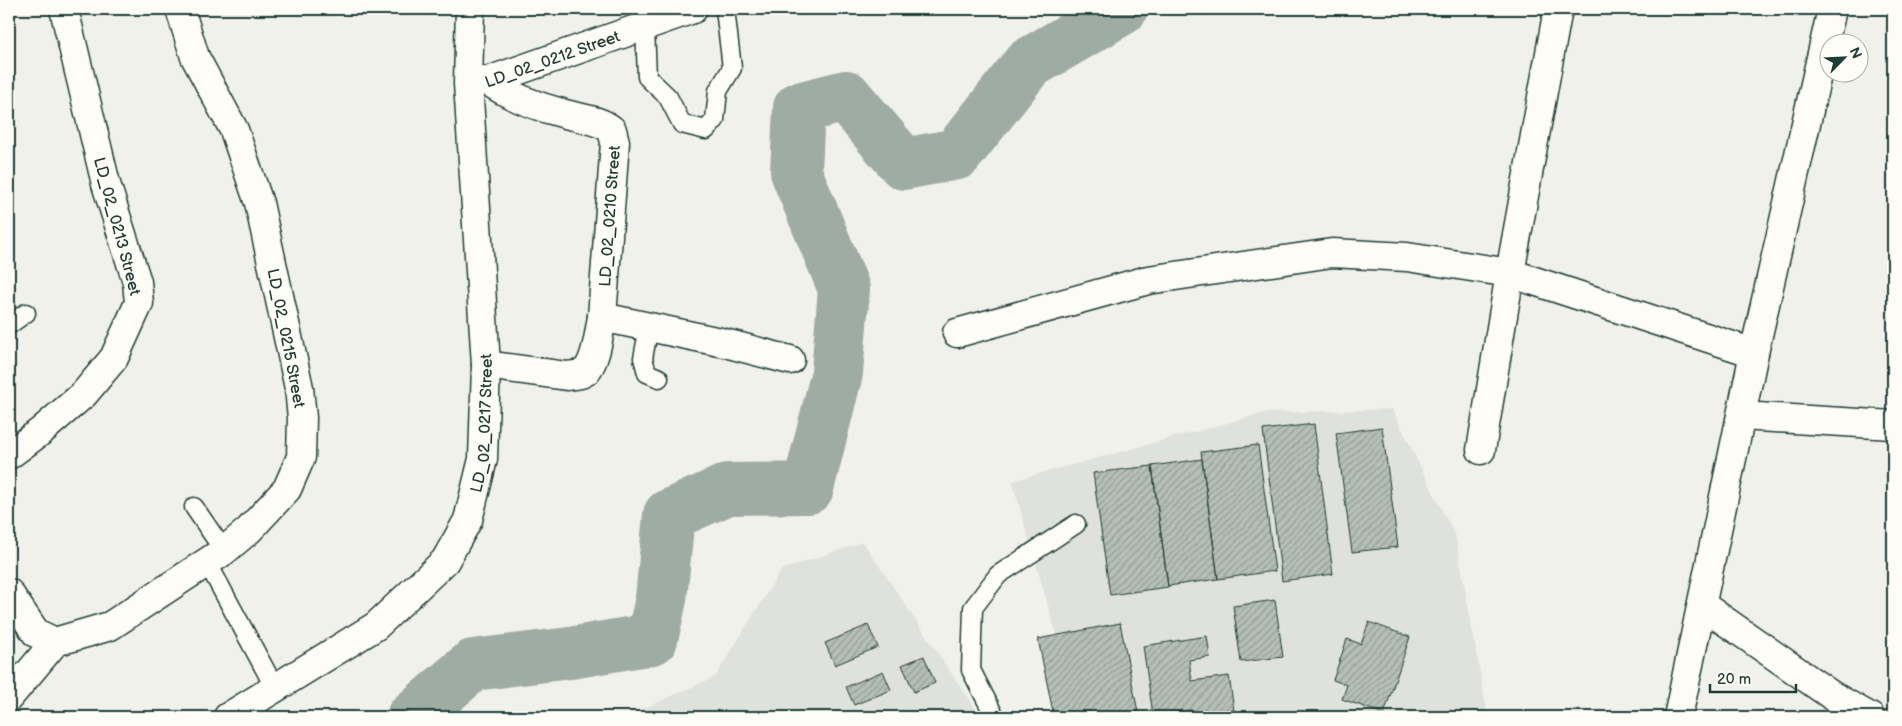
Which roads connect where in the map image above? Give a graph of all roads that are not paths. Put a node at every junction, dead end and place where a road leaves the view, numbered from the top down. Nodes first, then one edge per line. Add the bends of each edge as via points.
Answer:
1 (64, 9) edge
2 (180, 9) edge
3 (470, 9) edge
4 (693, 9) edge
5 (725, 9) edge
6 (1558, 9) edge
7 (1832, 9) edge
8 (645, 27) junction
9 (478, 82) junction
10 (1510, 273) junction
11 (26, 313) dead end
12 (602, 317) junction
13 (9, 325) edge
14 (649, 327) junction
15 (957, 333) dead end
16 (1754, 354) junction
17 (790, 360) dead end
18 (486, 365) junction
19 (659, 378) dead end
20 (1741, 416) junction
21 (1893, 425) edge
22 (1481, 450) dead end
23 (9, 456) edge
24 (194, 507) dead end
25 (1076, 524) dead end
26 (216, 556) junction
27 (9, 593) edge
28 (1702, 605) junction
29 (55, 642) junction
30 (275, 688) junction
31 (9, 697) edge
32 (228, 717) edge
33 (995, 717) edge
34 (1678, 717) edge
35 (1870, 717) edge

1 - 23 street, LD_02_0213 Street via 106,184 137,282 139,303 114,358 84,394
2 - 26 street, LD_02_0215 Street via 196,58 234,130 259,203 297,378 302,418 301,456 287,489 250,530
3 - 9 street, LD_02_0217 Street
4 - 8 street, LD_02_0212 Street
5 - 8 lane via 732,68 718,91 715,120 706,130 682,124 668,97 647,78
6 - 10 street
7 - 16 street
8 - 9 street, LD_02_0212 Street
9 - 12 street, LD_02_0210 Street via 524,102 600,123 612,130 615,142
9 - 18 street, LD_02_0217 Street
10 - 15 street via 1407,257 1332,253 1148,280
10 - 16 street
10 - 22 street
11 - 13 lane
12 - 14 street
12 - 18 street, LD_02_0210 Street via 586,371 567,376
14 - 17 street
14 - 19 lane via 644,365 647,373
16 - 20 street
18 - 30 street, LD_02_0217 Street via 484,459 468,520 445,561 376,626
20 - 21 street
20 - 28 street
24 - 26 lane
25 - 33 lane via 998,575 973,608 971,670
26 - 29 street, LD_02_0215 Street via 110,626
26 - 30 lane
27 - 29 street via 36,633
28 - 34 street
28 - 35 street via 1831,695
29 - 31 street
30 - 32 street, LD_02_0217 Street

